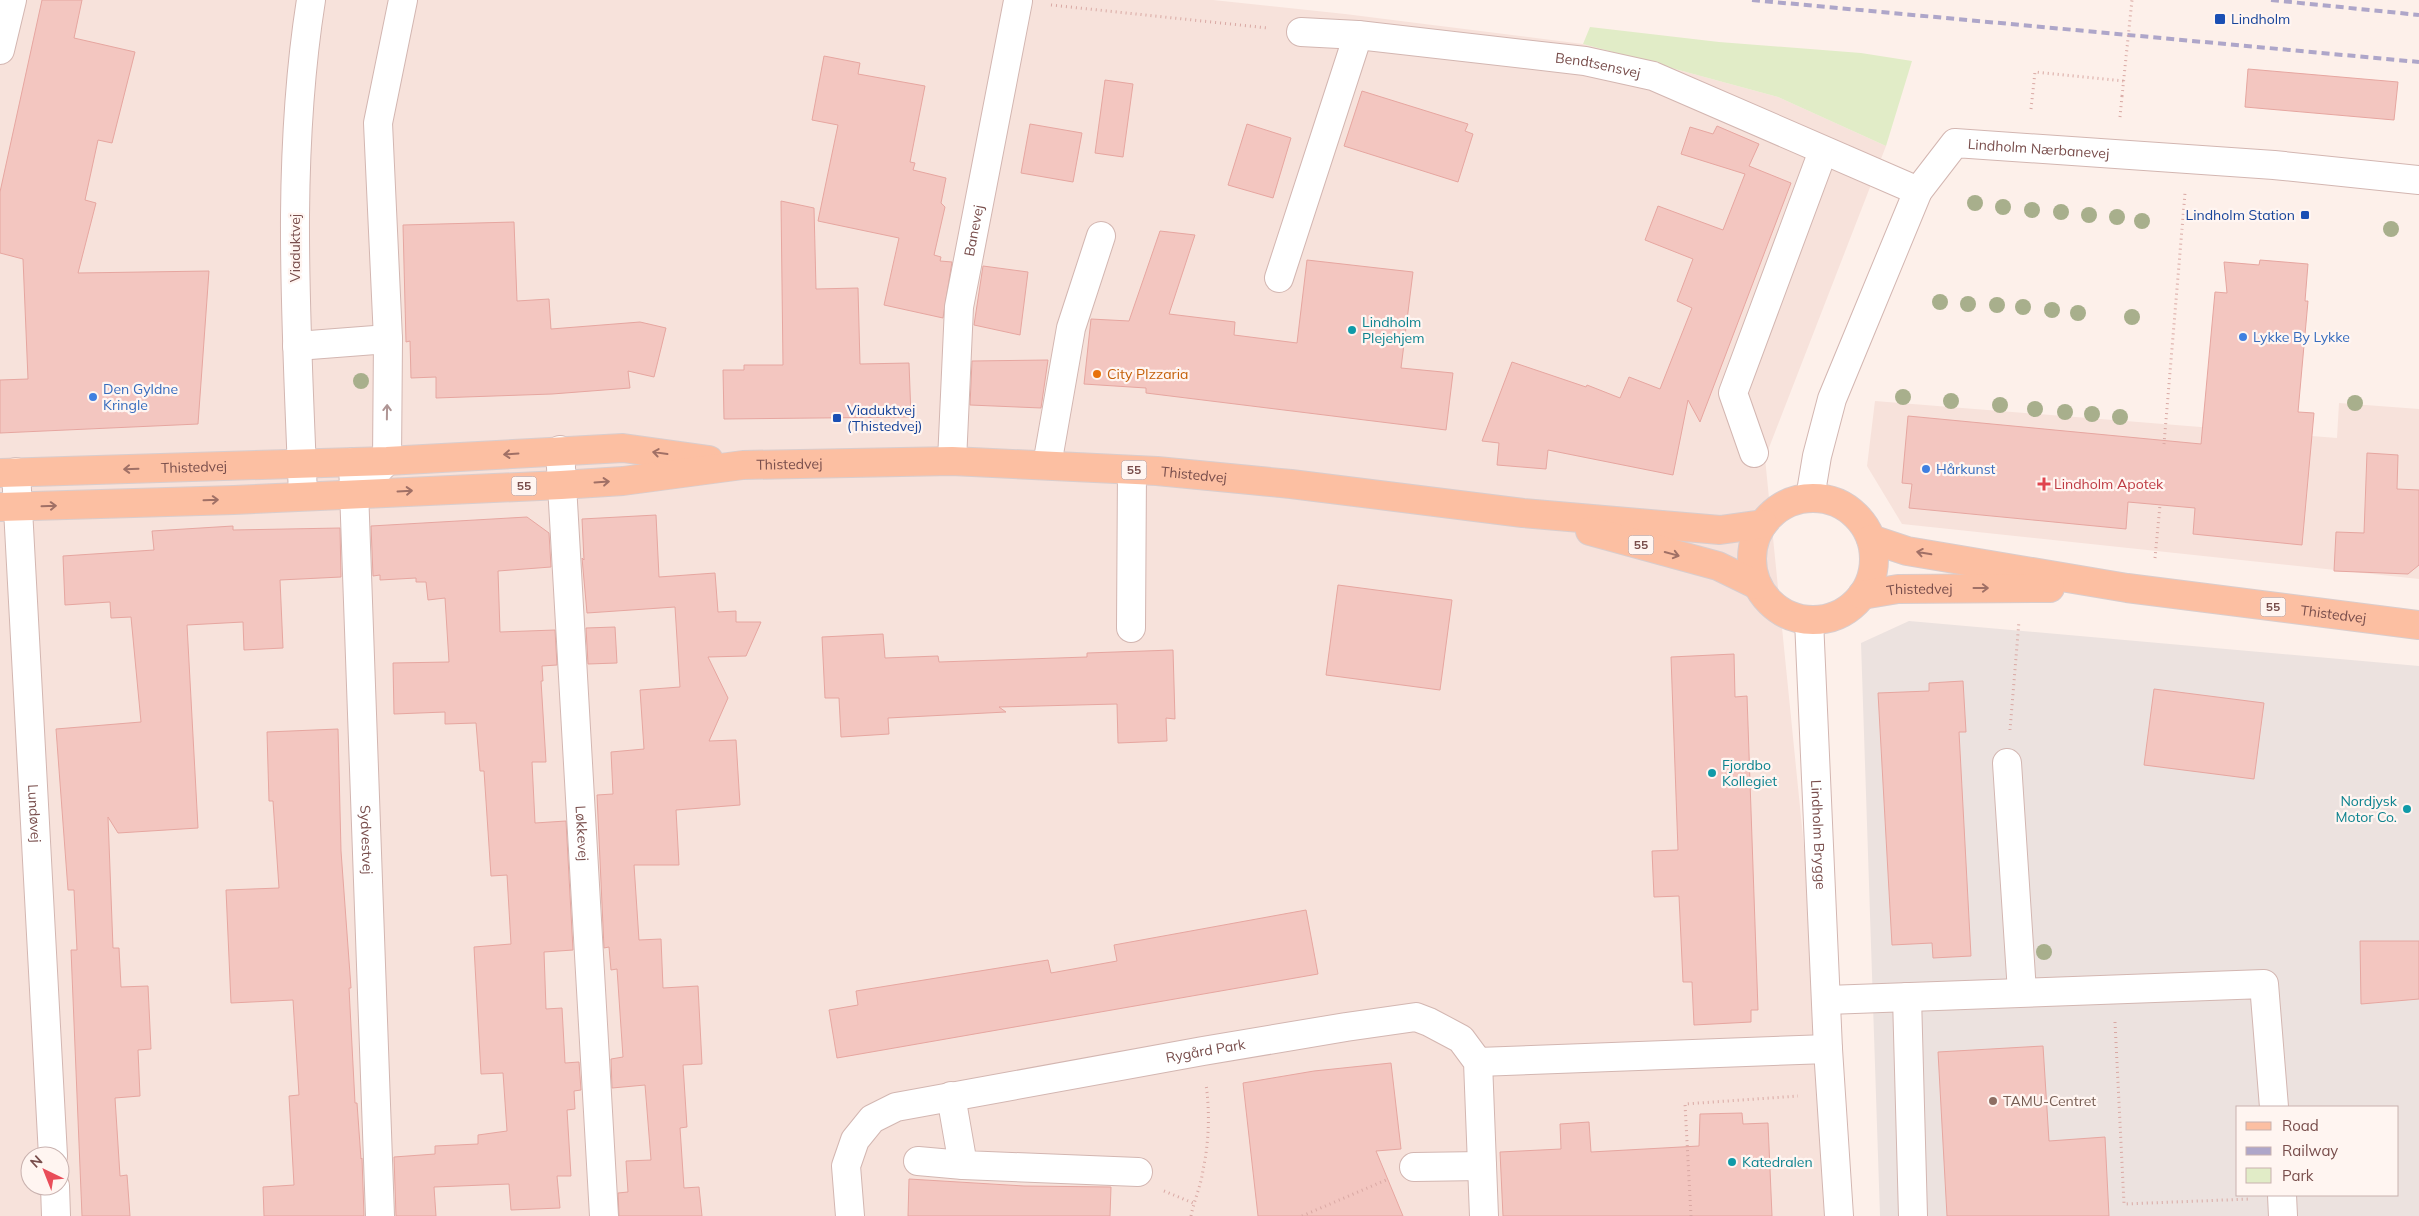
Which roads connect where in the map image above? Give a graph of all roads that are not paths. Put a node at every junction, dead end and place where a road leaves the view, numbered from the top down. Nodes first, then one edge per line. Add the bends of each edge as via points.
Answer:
1 (12, 0) edge
2 (311, 0) edge
3 (403, 0) edge
4 (1018, 1) road end
5 (1301, 32) road end
6 (1358, 35) junction
7 (0, 50) edge
8 (1823, 151) junction
9 (2419, 180) edge
10 (1918, 191) junction
11 (1101, 236) dead end
12 (1279, 278) dead end
13 (388, 339) junction
14 (297, 346) junction
15 (560, 450) junction
16 (1754, 453) dead end
17 (387, 461) junction
18 (952, 461) junction
19 (353, 462) junction
20 (302, 464) junction
21 (743, 465) junction
22 (1047, 465) junction
23 (1132, 470) junction
24 (8, 472) edge
25 (561, 485) junction
26 (354, 494) junction
27 (304, 496) junction
28 (1810, 498) junction
29 (9, 507) edge
30 (1523, 513) junction
31 (1763, 524) junction
32 (1870, 539) junction
33 (1757, 584) junction
34 (2139, 590) junction
35 (1862, 595) junction
36 (1809, 620) junction
37 (2419, 625) edge
38 (1131, 628) dead end
39 (2008, 763) road end
40 (2022, 992) junction
41 (1907, 997) junction
42 (1827, 1000) junction
43 (1828, 1049) junction
44 (1478, 1062) junction
45 (951, 1096) junction
46 (2274, 1106) edge
47 (52, 1146) edge
48 (918, 1161) dead end
49 (963, 1165) junction
50 (1482, 1166) junction
51 (1414, 1168) road end
52 (1138, 1172) dead end
53 (55, 1196) edge
54 (56, 1216) edge
55 (380, 1216) edge
56 (604, 1216) edge
57 (850, 1216) edge
58 (1484, 1216) edge
59 (1839, 1216) edge
60 (1913, 1216) edge

1 - 7 street
2 - 14 street, Viaduktvej via 304,43 296,154
3 - 13 street via 378,123
4 - 18 street, Banevej via 959,307
5 - 6 street, Bendtsensvej
6 - 8 street, Bendtsensvej via 1584,61 1653,76
6 - 12 street
8 - 10 street, Bendtsensvej
8 - 16 street via 1733,393
9 - 10 street, Lindholm Nærbanevej via 2274,164 1955,143
10 - 28 street, Lindholm Nærbanevej via 1832,398
11 - 22 street via 1071,328
13 - 14 street
17 -> 13 street
14 - 20 street, Viaduktvej
15 -> 17 main road, Thistedvej / 55
21 -> 15 main road, Thistedvej / 55 via 622,448
15 - 25 street, Løkkevej
17 - 19 main road, Thistedvej / 55
17 - 26 street
18 - 21 main road, Thistedvej / 55
18 - 22 main road, Thistedvej / 55
19 - 20 main road, Thistedvej / 55
19 - 26 street, Sydvestvej
20 -> 24 main road, Thistedvej / 55
20 - 27 street, Viaduktvej
25 -> 21 main road, Thistedvej / 55 via 623,481
22 - 23 main road, Thistedvej / 55
23 - 30 main road, Thistedvej / 55 via 1291,484
23 - 38 street
24 - 29 street, Lundøvej
26 -> 25 main road, Thistedvej / 55
25 - 56 street, Løkkevej
26 - 27 main road, Thistedvej / 55
26 - 55 street, Sydvestvej
29 -> 27 main road, Thistedvej / 55
28 - 31 main road, 55 via 1791,502
28 - 32 main road, 55 via 1830,500 1848,509 1862,522
29 - 47 street, Lundøvej
30 - 31 main road, Thistedvej / 55 via 1720,530
30 -> 33 main road, Thistedvej / 55 via 1718,566
31 - 33 main road, 55 via 1754,543 1752,564
34 -> 32 main road, Thistedvej / 55 via 1907,551
32 - 35 main road, 55 via 1874,559 1871,578
33 - 36 main road, 55 via 1777,609
35 -> 34 main road, Thistedvej / 55 via 1898,589
34 - 37 main road, Thistedvej / 55
35 - 36 main road, 55 via 1843,612 1826,619
36 - 42 street, Lindholm Brygge
39 - 40 street
40 - 41 street
40 - 46 street via 2264,984
41 - 42 street
41 - 60 street
42 - 43 street, Lindholm Brygge
43 - 44 street
43 - 59 street, Lindholm Brygge
44 - 45 street, Rygård Park via 1461,1040 1416,1017 1346,1026
44 - 50 street
45 - 49 street
45 - 57 street, Rygård Park via 896,1107 872,1119 855,1140 846,1166
48 - 49 street
49 - 52 street
50 - 51 street
50 - 58 street
53 - 54 street

